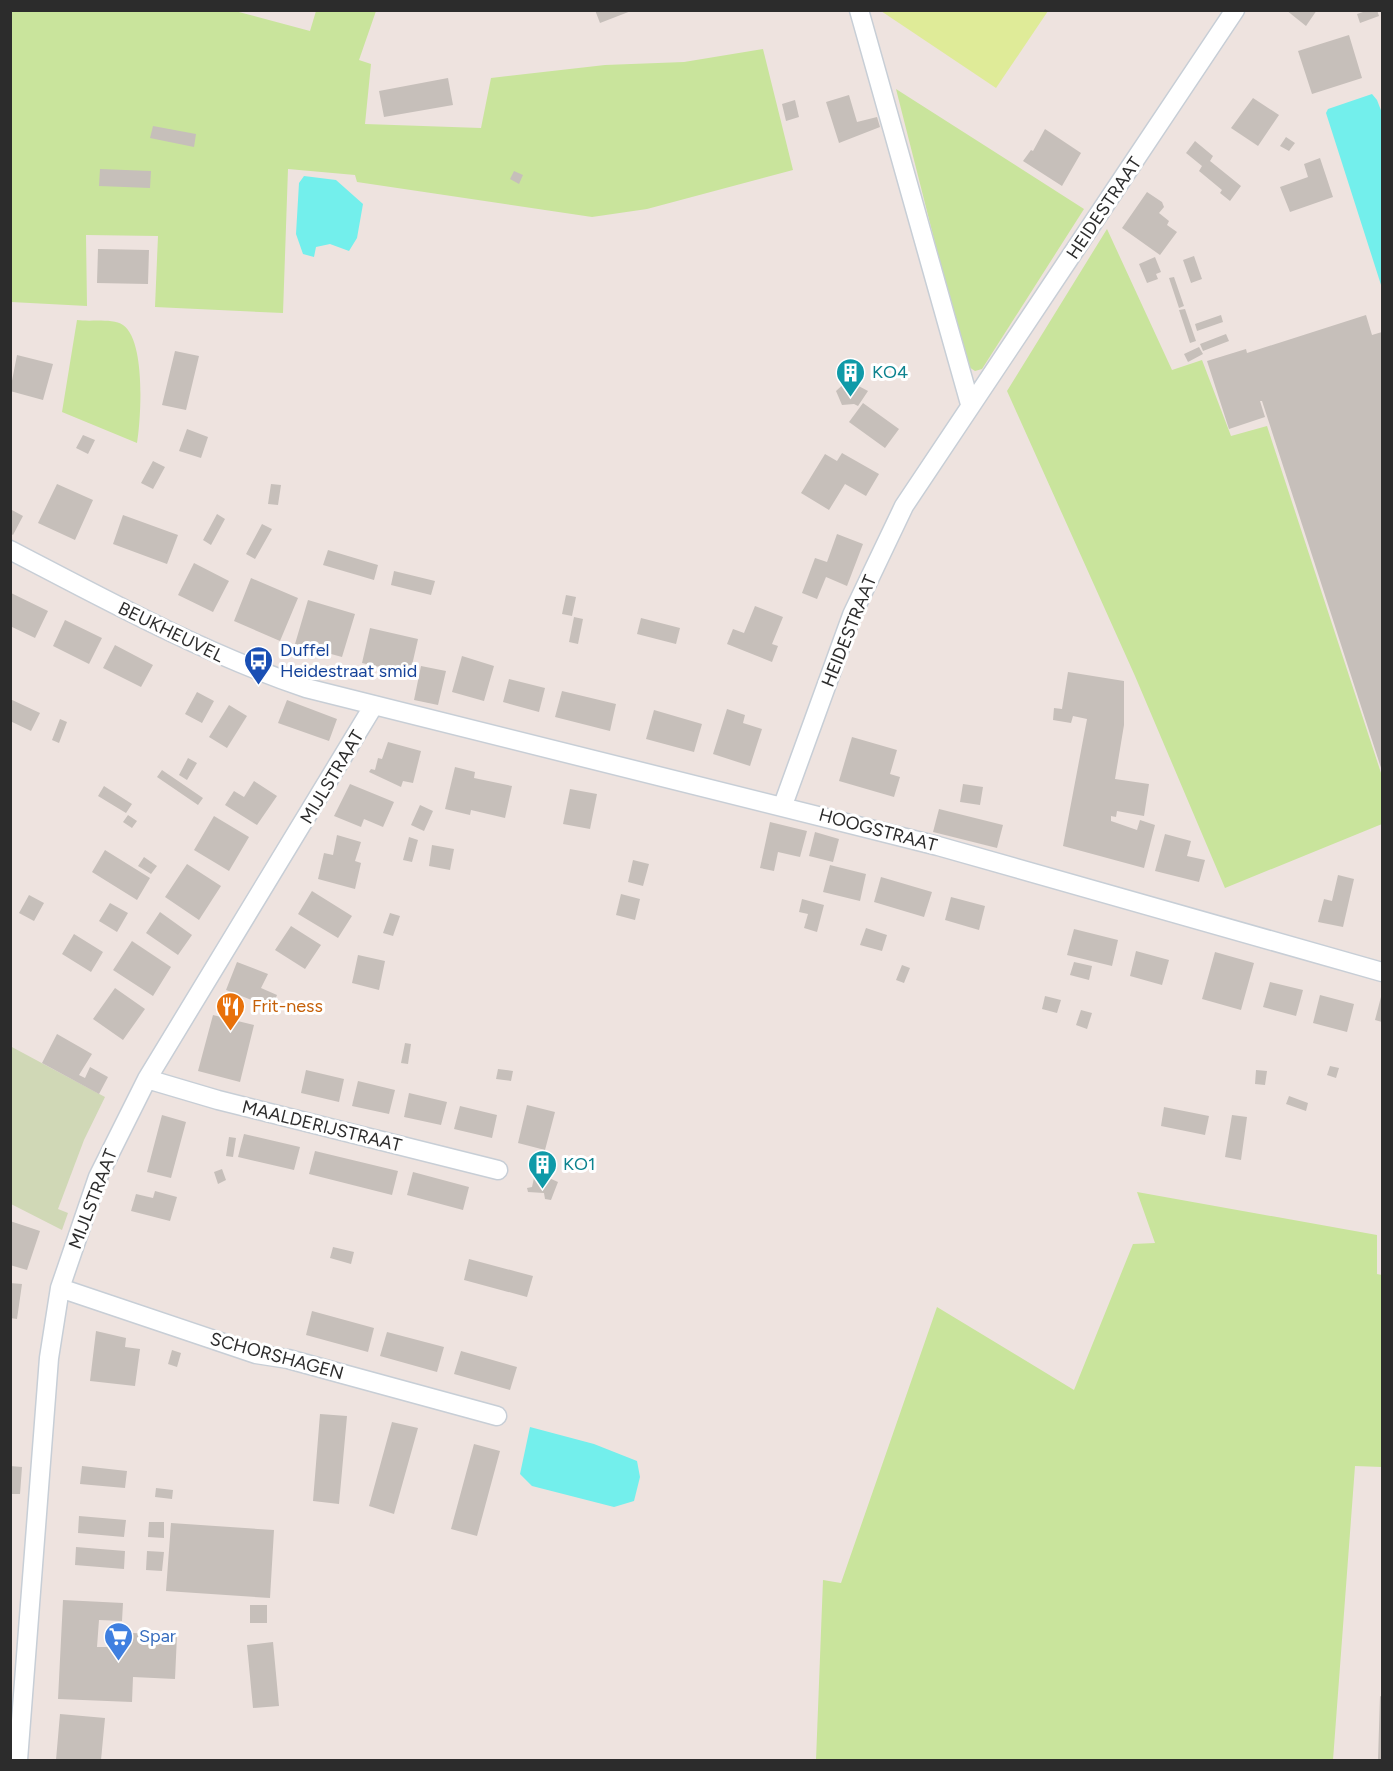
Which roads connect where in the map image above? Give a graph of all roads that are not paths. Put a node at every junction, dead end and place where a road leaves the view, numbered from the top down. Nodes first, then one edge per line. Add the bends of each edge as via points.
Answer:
1 (859, 10) edge
2 (1235, 10) edge
3 (970, 404) junction
4 (10, 550) edge
5 (374, 705) junction
6 (783, 805) junction
7 (1379, 975) edge
8 (147, 1078) junction
9 (498, 1170) dead end
10 (60, 1288) junction
11 (497, 1416) dead end
12 (18, 1761) edge

1 - 3 street
2 - 3 street, HEIDESTRAAT
3 - 6 street, HEIDESTRAAT via 904,506 852,615
4 - 5 street, BEUKHEUVEL via 217,655 306,688
5 - 6 street, HOOGSTRAAT
5 - 8 street, MIJLSTRAAT
6 - 7 street, HOOGSTRAAT via 938,846
8 - 9 street, MAALDERIJSTRAAT via 218,1100
8 - 10 street, MIJLSTRAAT via 98,1177
10 - 11 street, SCHORSHAGEN via 255,1354 288,1359
10 - 12 street, MIJLSTRAAT via 49,1358

